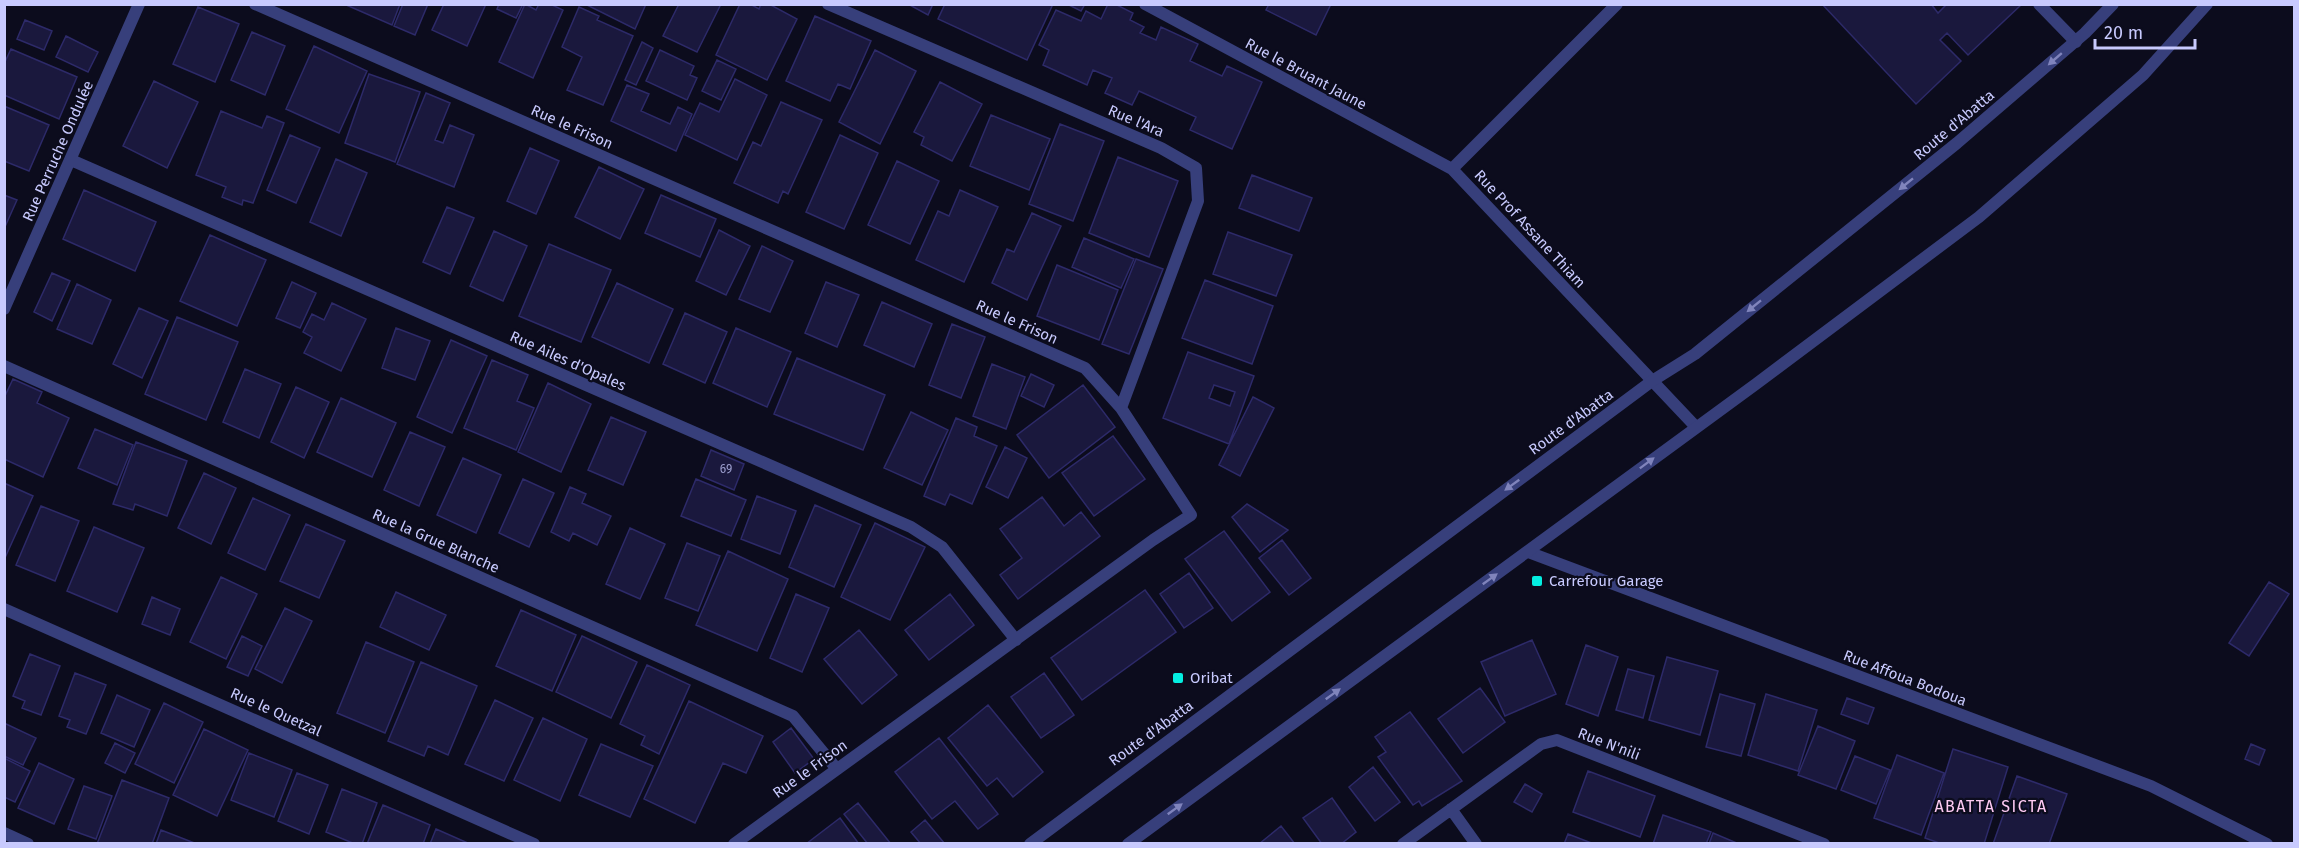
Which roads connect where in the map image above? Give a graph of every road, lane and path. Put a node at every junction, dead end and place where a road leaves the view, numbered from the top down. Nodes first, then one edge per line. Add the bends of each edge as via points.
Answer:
1 (138, 4) edge
2 (255, 4) edge
3 (828, 4) edge
4 (1145, 4) edge
5 (1617, 4) edge
6 (2039, 4) edge
7 (2113, 4) edge
8 (2206, 4) edge
9 (2076, 42) junction
10 (71, 160) junction
11 (1452, 169) junction
12 (4, 309) edge
13 (4, 366) edge
14 (1652, 381) junction
15 (1121, 408) junction
16 (1696, 427) junction
17 (1528, 552) junction
18 (4, 609) edge
19 (1016, 640) junction
20 (836, 768) junction
21 (1451, 809) junction
22 (4, 833) edge
23 (28, 843) edge
24 (534, 843) edge
25 (734, 843) edge
26 (1030, 843) edge
27 (1128, 843) edge
28 (1403, 843) edge
29 (1476, 843) edge
30 (1824, 843) edge
31 (2267, 843) edge

1 - 10 street, Rue Perruche Ondulée
2 - 15 street, Rue le Frison via 1085,368
3 - 15 street, Rue l'Ara via 1161,148 1196,168 1197,201
4 - 11 street, Rue le Bruant Jaune
5 - 11 street, Rue Prof Assane Thiam
6 - 9 street
7 - 9 street, Route d'Abatta
8 - 16 street via 2143,75 1979,217
9 -> 14 street, Route d'Abatta via 1695,354
10 - 12 street, Rue Perruche Ondulée
10 - 19 street, Rue Ailes d'Opales via 911,527 942,547
11 - 14 street, Rue Prof Assane Thiam
13 - 20 street, Rue la Grue Blanche via 794,716
14 - 16 street, Rue Prof Assane Thiam
14 -> 26 street, Route d'Abatta
15 - 19 street, Rue le Frison via 1191,515
17 -> 16 street
27 -> 17 street
17 - 31 street, Rue Affoua Bodoua via 2151,786
18 - 24 street, Rue le Quetzal
19 - 20 street, Rue le Frison
20 - 25 street, Rue le Frison
21 - 28 street, Rue N'nili
21 - 29 street
21 - 30 street, Rue N'nili via 1541,744 1557,740
22 - 23 street

